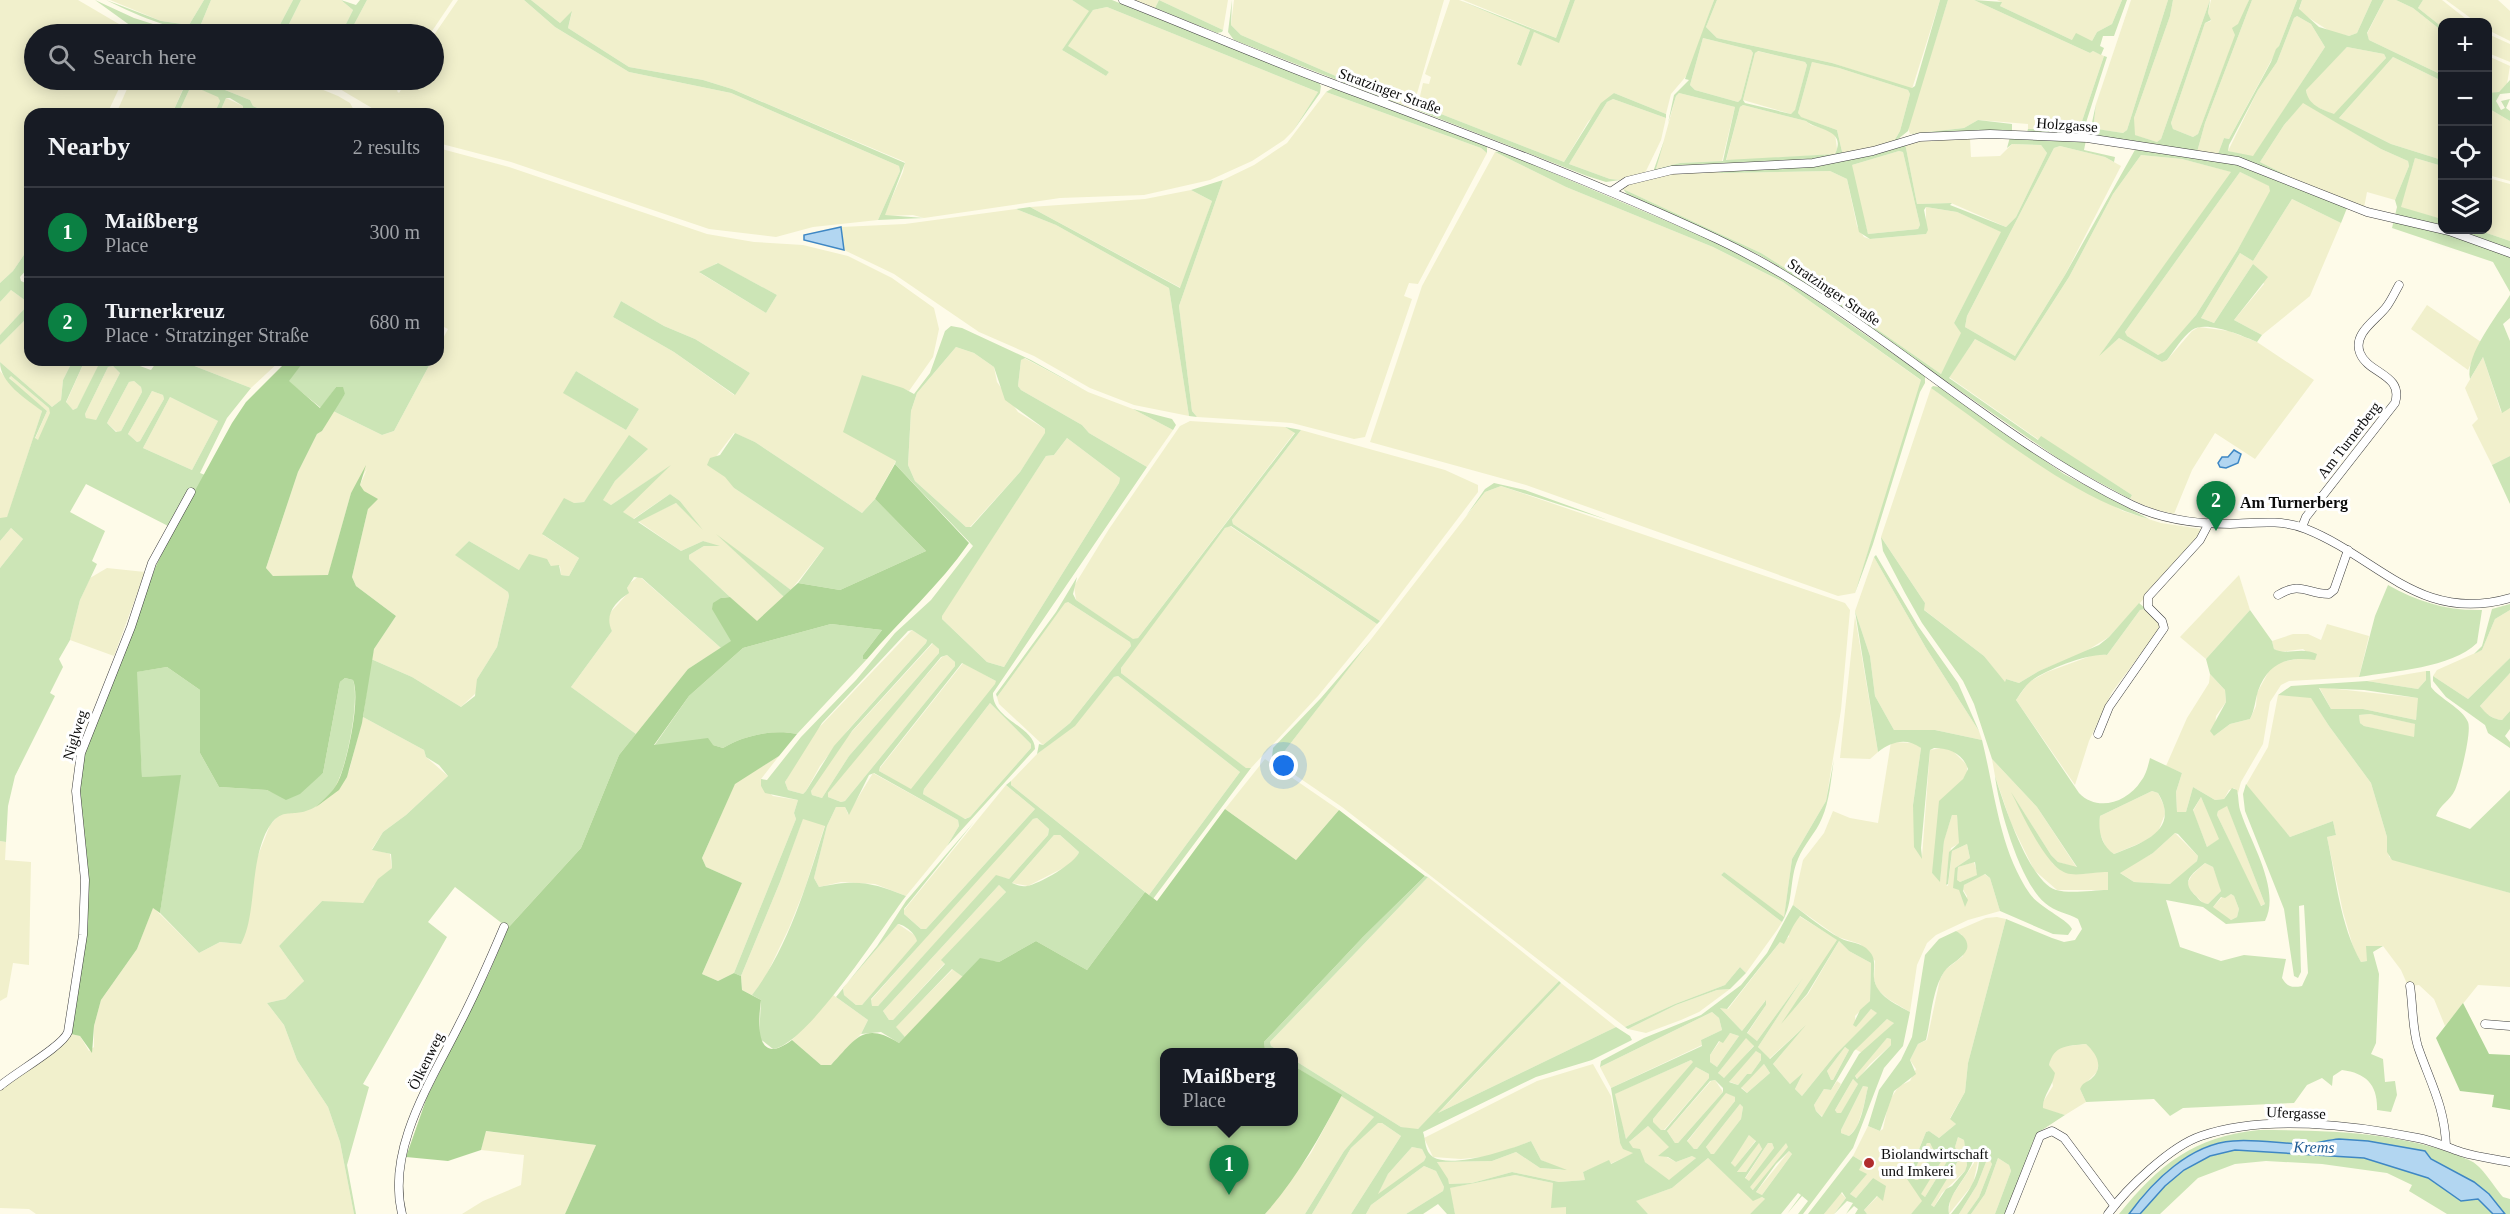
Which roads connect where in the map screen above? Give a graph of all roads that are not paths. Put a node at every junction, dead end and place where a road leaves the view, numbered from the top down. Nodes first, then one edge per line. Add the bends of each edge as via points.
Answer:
1 (1123, 0) edge
2 (1612, 191) junction
3 (2510, 253) edge
4 (2399, 285) dead end
5 (191, 492) dead end
6 (2209, 523) junction
7 (2302, 527) junction
8 (2348, 550) junction
9 (2278, 595) dead end
10 (2510, 598) edge
11 (2098, 735) dead end
12 (504, 927) dead end
13 (2410, 986) dead end
14 (2485, 1024) dead end
15 (2510, 1026) edge
16 (0, 1086) edge
17 (2446, 1146) junction
18 (2510, 1162) edge
19 (2115, 1205) junction
20 (402, 1214) edge
21 (2009, 1214) edge
22 (2108, 1214) edge

1 - 2 street, Stratzinger Straße
2 - 3 street, Holzgasse via 1627,181 1672,170 1813,163 1863,154 1920,137 2000,134 2087,138 2231,159 2361,210 2449,231
2 - 6 street, Stratzinger Straße via 1787,276 2067,470 2151,514
4 - 7 street, Am Turnerberg via 2386,308 2364,331 2358,350 2394,384 2395,403
5 - 16 street, Niglweg via 152,563 81,753 76,791 85,880 83,936 65,1039
6 - 7 street, Stratzinger Straße via 2282,523
6 - 11 street via 2200,540 2148,597 2148,607 2164,628 2109,707
7 - 8 street, Stratzinger Straße
8 - 9 street via 2334,590 2329,594 2290,588
8 - 10 street, Stratzinger Straße via 2391,580 2432,598 2467,605
12 - 20 street, Ölkenweg via 403,1148
13 - 17 street via 2418,1045 2443,1114
14 - 15 street
17 - 18 street, Ufergasse
17 - 19 street, Ufergasse via 2368,1131 2292,1125 2240,1127 2187,1142
19 - 21 street via 2064,1138 2052,1131 2040,1136
19 - 22 street, Ufergasse

